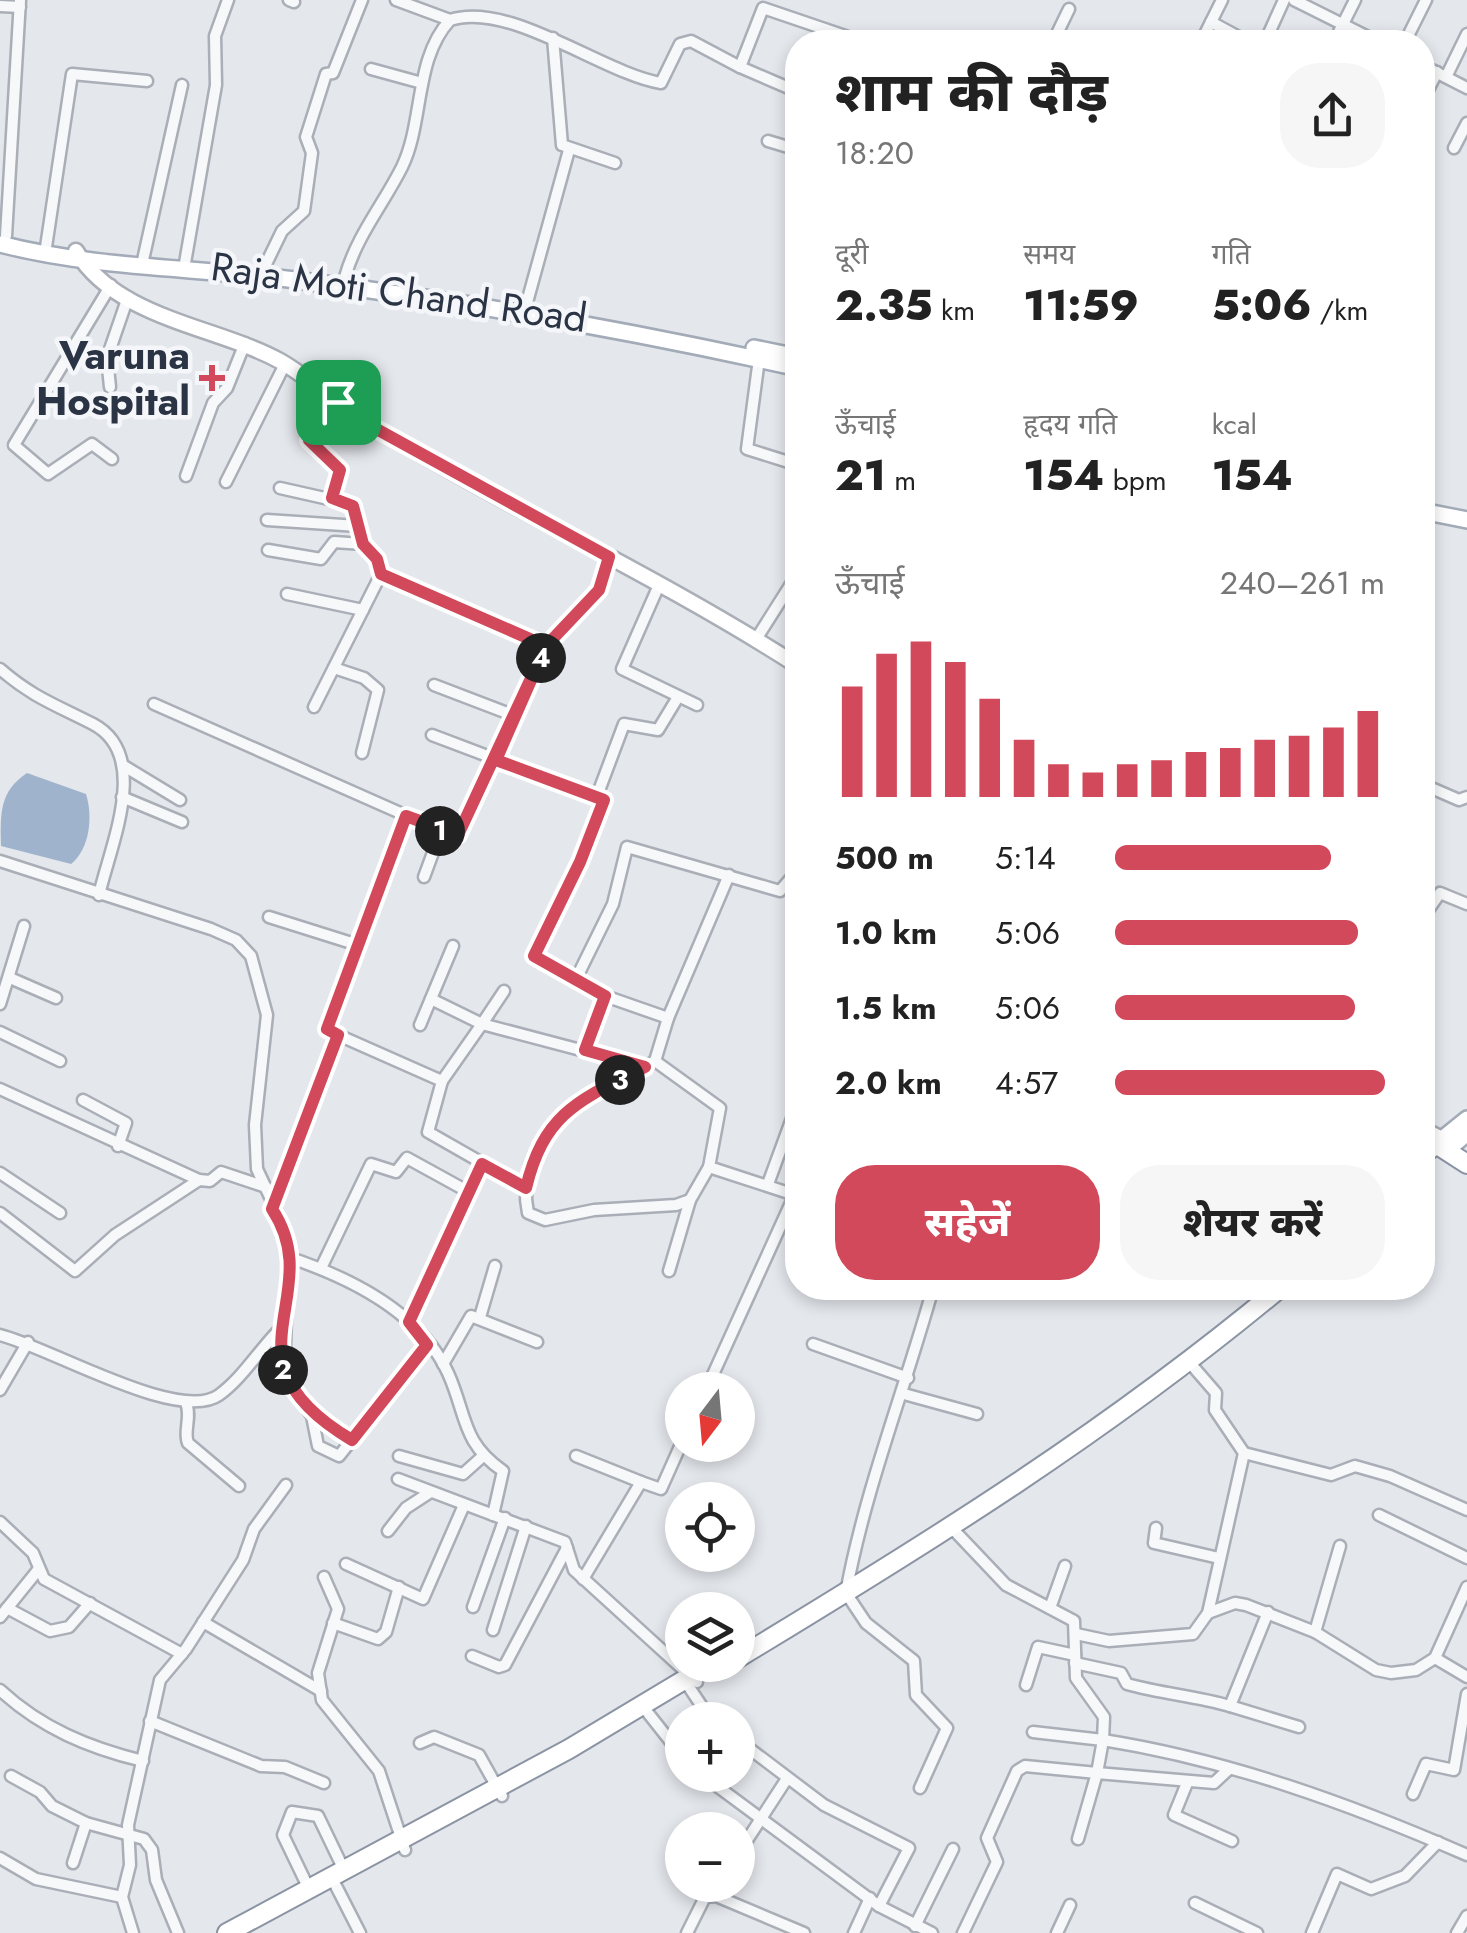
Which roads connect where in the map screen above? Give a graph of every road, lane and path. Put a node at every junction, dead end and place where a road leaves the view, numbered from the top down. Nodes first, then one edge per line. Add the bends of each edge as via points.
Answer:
1 (228, 0) edge
2 (362, 0) edge
3 (396, 0) edge
4 (1222, 0) edge
5 (1284, 0) edge
6 (1294, 0) edge
7 (1355, 0) edge
8 (1426, 0) edge
9 (20, 3) edge
10 (764, 4) edge
11 (0, 6) edge
12 (1068, 9) dead end
13 (450, 20) junction
14 (1211, 22) junction
15 (1344, 24) junction
16 (832, 30) edge
17 (1058, 30) edge
18 (1207, 30) edge
19 (1226, 30) edge
20 (1270, 30) edge
21 (1341, 30) edge
22 (1355, 30) edge
23 (1411, 30) edge
24 (1467, 34) edge
25 (553, 38) junction
26 (740, 67) junction
27 (370, 69) dead end
28 (1435, 71) edge
29 (1441, 74) junction
30 (147, 81) dead end
31 (1435, 83) edge
32 (422, 84) junction
33 (182, 85) dead end
34 (785, 86) edge
35 (1467, 88) edge
36 (1467, 123) edge
37 (768, 141) dead end
38 (785, 146) edge
39 (1454, 148) dead end
40 (570, 150) junction
41 (615, 163) dead end
42 (2, 238) edge
43 (46, 247) junction
44 (80, 256) junction
45 (143, 260) junction
46 (184, 263) junction
47 (264, 266) junction
48 (346, 277) junction
49 (111, 285) junction
50 (128, 298) junction
51 (526, 306) junction
52 (245, 343) junction
53 (785, 355) edge
54 (759, 359) junction
55 (285, 364) junction
56 (785, 365) edge
57 (110, 387) dead end
58 (338, 402) junction
59 (112, 459) dead end
60 (785, 461) edge
61 (186, 476) dead end
62 (226, 482) dead end
63 (280, 488) dead end
64 (332, 498) junction
65 (1435, 504) edge
66 (1467, 510) edge
67 (1435, 514) edge
68 (267, 520) dead end
69 (1467, 520) edge
70 (358, 526) junction
71 (363, 544) junction
72 (268, 550) dead end
73 (609, 557) junction
74 (381, 574) junction
75 (659, 585) junction
76 (785, 593) edge
77 (287, 594) dead end
78 (363, 610) junction
79 (754, 641) junction
80 (546, 646) junction
81 (785, 659) edge
82 (334, 668) junction
83 (0, 669) edge
84 (434, 686) dead end
85 (678, 696) junction
86 (154, 704) dead end
87 (697, 706) dead end
88 (314, 707) dead end
89 (515, 716) junction
90 (432, 735) dead end
91 (362, 753) dead end
92 (496, 760) junction
93 (123, 766) junction
94 (1435, 790) edge
95 (122, 796) junction
96 (597, 796) junction
97 (1467, 796) edge
98 (180, 800) dead end
99 (406, 816) junction
100 (182, 822) dead end
101 (441, 832) junction
102 (0, 861) edge
103 (729, 875) junction
104 (424, 877) dead end
105 (785, 885) edge
106 (99, 895) junction
107 (1435, 900) edge
108 (1467, 904) edge
109 (269, 917) dead end
110 (24, 926) dead end
111 (358, 945) junction
112 (454, 946) dead end
113 (0, 964) edge
114 (12, 974) junction
115 (575, 981) junction
116 (504, 991) dead end
117 (605, 996) junction
118 (56, 998) dead end
119 (431, 999) junction
120 (0, 1004) edge
121 (668, 1018) junction
122 (420, 1024) dead end
123 (482, 1024) junction
124 (0, 1032) edge
125 (338, 1035) junction
126 (585, 1050) junction
127 (60, 1061) dead end
128 (650, 1064) junction
129 (442, 1081) junction
130 (0, 1089) edge
131 (84, 1100) dead end
132 (1467, 1119) edge
133 (785, 1138) edge
134 (1443, 1143) edge
135 (118, 1146) junction
136 (482, 1164) junction
137 (1467, 1164) edge
138 (709, 1167) junction
139 (0, 1174) edge
140 (199, 1180) junction
141 (768, 1184) junction
142 (266, 1187) junction
143 (526, 1188) junction
144 (468, 1191) junction
145 (785, 1191) edge
146 (690, 1200) junction
147 (272, 1209) junction
148 (0, 1213) edge
149 (60, 1213) dead end
150 (785, 1219) edge
151 (288, 1257) junction
152 (495, 1266) dead end
153 (321, 1268) junction
154 (670, 1271) dead end
155 (930, 1300) edge
156 (1250, 1300) edge
157 (1266, 1300) edge
158 (480, 1318) junction
159 (409, 1322) junction
160 (282, 1326) junction
161 (0, 1334) edge
162 (28, 1342) junction
163 (537, 1342) dead end
164 (812, 1344) dead end
165 (427, 1345) junction
166 (1190, 1363) junction
167 (443, 1364) junction
168 (714, 1372) edge
169 (908, 1378) junction
170 (0, 1390) edge
171 (904, 1394) junction
172 (186, 1402) junction
173 (977, 1414) dead end
174 (312, 1416) junction
175 (352, 1440) junction
176 (1244, 1453) junction
177 (399, 1456) dead end
178 (576, 1456) dead end
179 (482, 1458) junction
180 (673, 1462) edge
181 (398, 1479) dead end
182 (641, 1482) junction
183 (286, 1485) dead end
184 (238, 1486) dead end
185 (429, 1493) junction
186 (464, 1505) junction
187 (1467, 1510) edge
188 (1380, 1515) dead end
189 (499, 1516) junction
190 (526, 1526) junction
191 (2, 1527) edge
192 (950, 1527) junction
193 (1156, 1528) dead end
194 (388, 1531) dead end
195 (1340, 1546) dead end
196 (567, 1548) junction
197 (1219, 1558) junction
198 (1467, 1558) edge
199 (346, 1564) dead end
200 (1065, 1566) dead end
201 (38, 1570) junction
202 (324, 1577) dead end
203 (583, 1579) junction
204 (399, 1587) junction
205 (847, 1587) junction
206 (1467, 1587) edge
207 (90, 1603) junction
208 (473, 1607) dead end
209 (1050, 1608) junction
210 (3, 1612) edge
211 (1268, 1612) junction
212 (1208, 1614) junction
213 (203, 1622) junction
214 (333, 1623) junction
215 (493, 1630) dead end
216 (1315, 1632) junction
217 (1076, 1634) junction
218 (760, 1639) junction
219 (755, 1641) edge
220 (755, 1643) edge
221 (182, 1654) junction
222 (472, 1656) dead end
223 (665, 1656) edge
224 (1436, 1658) junction
225 (1075, 1659) junction
226 (1467, 1678) edge
227 (692, 1682) junction
228 (1026, 1685) dead end
229 (0, 1690) edge
230 (321, 1690) junction
231 (1467, 1694) edge
232 (702, 1702) edge
233 (1230, 1706) junction
234 (648, 1712) junction
235 (150, 1721) junction
236 (1299, 1728) dead end
237 (1033, 1732) dead end
238 (665, 1734) edge
239 (1103, 1740) junction
240 (420, 1742) dead end
241 (755, 1749) edge
242 (143, 1761) junction
243 (1229, 1769) junction
244 (1097, 1774) junction
245 (12, 1776) dead end
246 (786, 1780) junction
247 (1187, 1782) junction
248 (324, 1783) dead end
249 (920, 1788) dead end
250 (501, 1792) junction
251 (726, 1792) edge
252 (1413, 1794) dead end
253 (762, 1818) junction
254 (86, 1823) junction
255 (755, 1828) edge
256 (128, 1833) junction
257 (1078, 1839) dead end
258 (1232, 1841) dead end
259 (1438, 1842) junction
260 (402, 1846) junction
261 (953, 1849) dead end
262 (1467, 1855) edge
263 (0, 1858) edge
264 (73, 1863) dead end
265 (340, 1878) junction
266 (309, 1889) junction
267 (122, 1896) junction
268 (701, 1902) edge
269 (743, 1902) edge
270 (875, 1902) junction
271 (1195, 1903) dead end
272 (1070, 1905) dead end
273 (1467, 1916) edge
274 (923, 1930) edge
275 (134, 1933) edge
276 (178, 1933) edge
277 (227, 1933) edge
278 (247, 1933) edge
279 (360, 1933) edge
280 (687, 1933) edge
281 (804, 1933) edge
282 (854, 1933) edge
283 (962, 1933) edge
284 (1057, 1933) edge
285 (1257, 1933) edge
286 (1312, 1933) edge
287 (1457, 1933) edge

1 - 46 street via 215,36 216,85
2 - 47 street via 334,73 326,74 306,137 312,153 304,212 282,231
3 - 13 street
4 - 14 street
5 - 20 street
6 - 15 street
7 - 15 street
8 - 23 street
9 - 11 street
9 - 42 street
10 - 16 street
10 - 26 street
12 - 17 street
13 - 25 street via 474,17
13 - 32 street
14 - 18 street
14 - 19 street
15 - 21 street
15 - 22 street
24 - 29 street
25 - 26 street via 655,82 664,80 680,44 692,41
25 - 40 street via 560,141
26 - 34 street
27 - 32 street
28 - 29 street
29 - 31 street
29 - 35 street
30 - 43 street via 72,74
32 - 48 street via 401,168 354,248
33 - 45 street
36 - 39 street
37 - 38 street
40 - 41 street
40 - 51 street
42 - 43 main road, Raja Moti Chand Road
42 - 44 main road
43 - 44 main road, Raja Moti Chand Road
44 - 45 main road, Raja Moti Chand Road
44 - 49 street
44 - 54 main road via 314,282
45 - 46 main road, Raja Moti Chand Road
46 - 47 main road, Raja Moti Chand Road
47 - 48 main road, Raja Moti Chand Road
48 - 51 main road, Raja Moti Chand Road
49 - 50 street
49 - 59 street via 14,446 48,474 92,444
50 - 52 street
50 - 57 street via 106,358
51 - 53 main road, Raja Moti Chand Road
52 - 55 street
52 - 61 street
54 - 56 main road
54 - 60 street via 747,448
55 - 58 street
55 - 62 street
58 - 64 street via 309,440 340,470
58 - 73 street
63 - 64 street
64 - 70 street via 351,504
65 - 66 main road
67 - 69 main road
68 - 70 street
70 - 71 street
71 - 72 street via 334,542 322,560
71 - 74 street
73 - 75 street
73 - 80 street via 599,590
74 - 78 street
74 - 80 street
75 - 79 street
75 - 85 street via 622,669
76 - 79 street
77 - 78 street
78 - 82 street
79 - 81 street
80 - 89 street
82 - 88 street
82 - 91 street via 378,690
83 - 93 street via 47,705 97,725
84 - 89 street
85 - 87 street
85 - 96 street via 658,730 626,722
86 - 99 street
89 - 92 street
90 - 92 street
92 - 96 street
92 - 101 street via 458,835
93 - 95 street
93 - 98 street
94 - 97 street via 1459,800
95 - 100 street
95 - 106 street
96 - 115 street via 605,802 601,816 534,956
99 - 101 street
99 - 111 street
101 - 104 street
102 - 106 street
103 - 105 street via 780,891
103 - 115 street via 627,848 613,904
103 - 121 street
106 - 142 street via 210,929 236,940 251,956 267,1015 255,1125 257,1168
107 - 108 street via 1440,893
109 - 111 street
110 - 114 street
111 - 125 street via 327,1029
112 - 119 street
113 - 114 street
114 - 118 street
114 - 120 street
115 - 117 street
116 - 123 street
117 - 121 street
117 - 126 street
119 - 122 street
119 - 123 street
121 - 128 street
123 - 126 street
123 - 129 street
124 - 127 street
125 - 129 street
125 - 147 street
126 - 128 street
128 - 138 street via 720,1108
128 - 143 street via 550,1125
129 - 136 street via 428,1132
130 - 135 street
131 - 135 street via 126,1123
132 - 134 main road
133 - 141 street
134 - 137 highway
135 - 140 street
136 - 143 street
136 - 144 street
138 - 141 street
138 - 146 street
139 - 149 street
140 - 142 street via 221,1172
140 - 148 street via 115,1235 76,1272
141 - 145 street
142 - 147 street
143 - 146 street via 528,1212 539,1220
144 - 153 street via 407,1158 396,1172 371,1164
144 - 159 street
146 - 154 street
147 - 151 street via 284,1227
150 - 168 street
151 - 153 street
151 - 160 street
152 - 158 street
153 - 159 street
155 - 169 street
156 - 205 highway via 1122,1404
157 - 166 highway
158 - 163 street
158 - 167 street via 468,1318
159 - 165 street
160 - 172 street via 216,1398
160 - 174 street via 284,1375
161 - 162 street
162 - 170 street
162 - 172 street
164 - 169 street
165 - 167 street
165 - 175 street
166 - 176 street via 1216,1393 1214,1410
166 - 192 highway
167 - 179 street
169 - 171 street
171 - 173 street
171 - 205 street via 855,1542
172 - 184 street via 188,1443
174 - 175 street
174 - 175 street via 317,1444 333,1455
176 - 187 street via 1335,1476 1355,1466
176 - 197 street
177 - 179 street via 463,1474
178 - 182 street
179 - 189 street via 503,1471
180 - 182 street via 662,1489
181 - 185 street
182 - 203 street
183 - 213 street via 254,1528 243,1560
185 - 186 street
185 - 194 street
186 - 189 street
186 - 204 street via 430,1592 423,1598
188 - 198 street
189 - 190 street
189 - 208 street
190 - 196 street
190 - 215 street
191 - 201 street via 33,1552
192 - 205 highway
192 - 209 street via 1006,1585
193 - 197 street via 1154,1543
195 - 216 street
196 - 203 street
196 - 222 street via 505,1665
197 - 212 street
199 - 204 street
200 - 209 street
201 - 207 street
201 - 210 street
202 - 214 street via 338,1609
203 - 223 street
204 - 214 street via 378,1639
205 - 218 highway
205 - 249 street via 866,1623 914,1661 916,1694 947,1728
206 - 224 street
207 - 210 street via 68,1627 50,1631
207 - 221 street
209 - 217 street via 1074,1621
211 - 212 street via 1235,1603
211 - 216 street
211 - 233 street
212 - 217 street via 1193,1634 1109,1641
213 - 221 street
213 - 230 street
214 - 230 street via 318,1673
216 - 224 street via 1388,1673 1416,1670
217 - 225 street
218 - 219 highway
218 - 220 highway
221 - 235 street via 160,1680
224 - 226 street
225 - 228 street via 1038,1647
225 - 233 street via 1122,1673 1127,1684
225 - 239 street via 1076,1678 1104,1717
227 - 232 street
227 - 234 highway
227 - 250 highway
229 - 242 street via 33,1720
230 - 260 street via 350,1740 378,1771
231 - 252 street via 1454,1770 1426,1764
233 - 236 street
234 - 238 street
234 - 250 highway
235 - 242 street
235 - 248 street via 261,1766 284,1766
237 - 239 street
239 - 243 street
239 - 244 street
240 - 250 street via 432,1737 474,1752
241 - 246 street
242 - 256 street
243 - 247 street via 1220,1782
243 - 259 street via 1338,1800
244 - 247 street
244 - 257 street
244 - 283 street via 1024,1766 1017,1771 987,1838 998,1862
245 - 254 street
246 - 253 street
246 - 270 street via 909,1848
247 - 258 street via 1174,1815
250 - 260 highway
251 - 253 street
253 - 255 street
253 - 270 street
254 - 256 street
254 - 264 street
256 - 267 street via 130,1866
256 - 276 street via 152,1850 154,1876
259 - 262 street
259 - 286 street via 1405,1876 1371,1889 1338,1874
260 - 265 highway
261 - 274 street
263 - 267 street via 36,1879
265 - 266 highway
265 - 266 street via 318,1816 292,1812 283,1835
265 - 278 highway
265 - 279 street
266 - 277 highway
267 - 275 street
268 - 280 street
269 - 281 street
270 - 274 street
270 - 282 street
271 - 285 street
272 - 284 street
273 - 287 street

